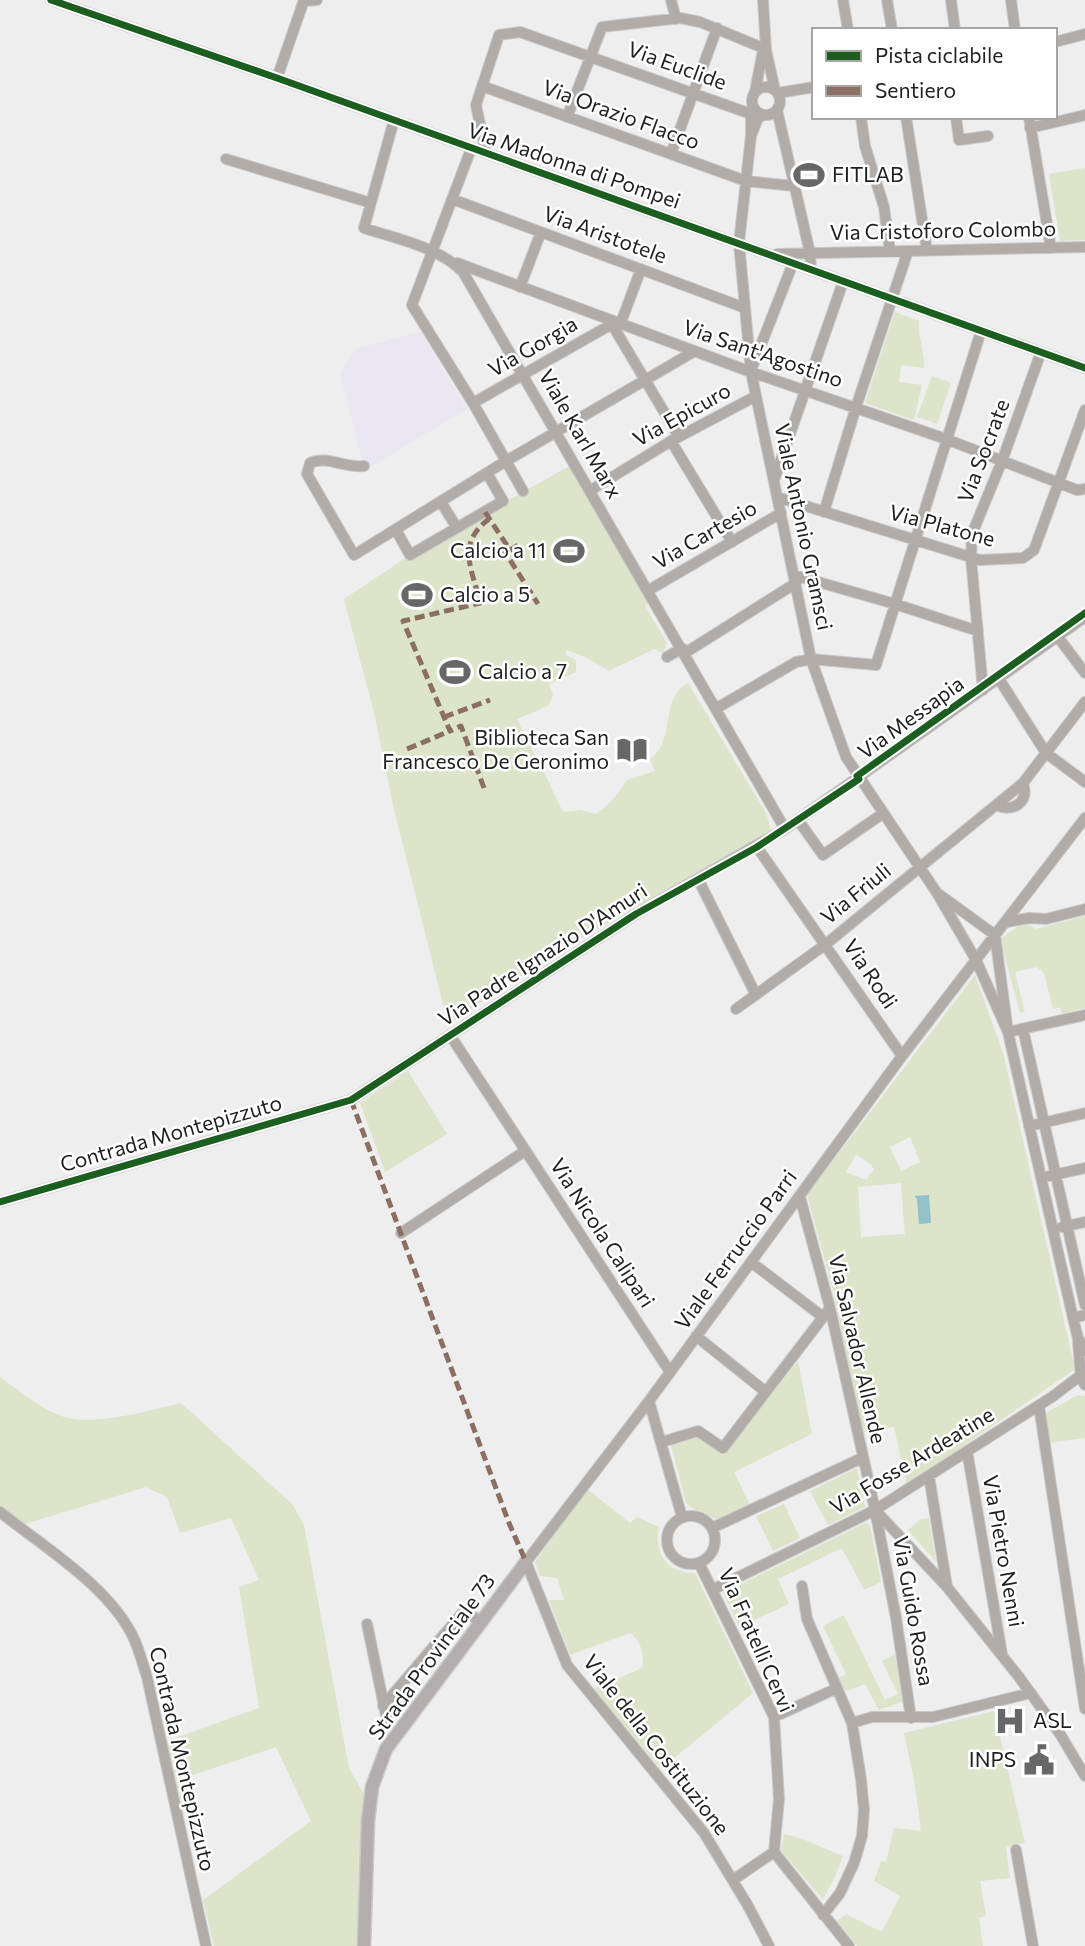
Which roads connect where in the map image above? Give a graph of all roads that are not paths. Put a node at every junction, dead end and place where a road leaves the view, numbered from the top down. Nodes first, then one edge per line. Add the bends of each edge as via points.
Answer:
1 (51, 0) edge
2 (304, 0) edge
3 (317, 0) edge
4 (671, 0) edge
5 (763, 0) edge
6 (843, 0) edge
7 (887, 0) edge
8 (950, 0) edge
9 (1011, 0) edge
10 (676, 19) junction
11 (717, 28) junction
12 (848, 28) edge
13 (892, 28) edge
14 (955, 28) edge
15 (1015, 28) edge
16 (1085, 34) edge
17 (1057, 41) edge
18 (764, 44) junction
19 (590, 55) junction
20 (277, 78) junction
21 (482, 86) junction
22 (812, 87) edge
23 (777, 91) junction
24 (694, 93) junction
25 (753, 95) junction
26 (777, 110) junction
27 (751, 114) junction
28 (764, 115) junction
29 (1085, 115) edge
30 (568, 117) junction
31 (861, 119) edge
32 (906, 119) edge
33 (956, 119) edge
34 (394, 120) junction
35 (1030, 123) edge
36 (751, 136) junction
37 (988, 136) dead end
38 (471, 149) junction
39 (486, 153) junction
40 (671, 154) junction
41 (226, 159) dead end
42 (746, 181) junction
43 (794, 186) junction
44 (452, 199) junction
45 (371, 203) junction
46 (541, 232) junction
47 (739, 243) junction
48 (1085, 247) edge
49 (1051, 248) junction
50 (890, 251) junction
51 (908, 251) junction
52 (927, 251) junction
53 (432, 252) junction
54 (806, 253) junction
55 (769, 254) junction
56 (454, 262) junction
57 (795, 263) junction
58 (641, 269) junction
59 (811, 270) junction
60 (843, 282) junction
61 (520, 287) junction
62 (892, 299) junction
63 (745, 308) junction
64 (614, 323) junction
65 (981, 331) junction
66 (695, 351) junction
67 (1041, 352) junction
68 (1085, 368) edge
69 (751, 372) junction
70 (523, 374) junction
71 (645, 380) junction
72 (805, 390) junction
73 (755, 396) junction
74 (473, 403) junction
75 (856, 407) junction
76 (1085, 410) edge
77 (557, 432) junction
78 (675, 439) junction
79 (946, 439) junction
80 (506, 461) junction
81 (1002, 461) junction
82 (364, 466) dead end
83 (487, 473) junction
84 (1059, 482) junction
85 (773, 483) junction
86 (1085, 489) edge
87 (591, 490) junction
88 (523, 491) dead end
89 (777, 497) junction
90 (441, 502) junction
91 (824, 512) junction
92 (781, 513) junction
93 (457, 528) junction
94 (396, 530) junction
95 (914, 540) junction
96 (732, 542) junction
97 (971, 558) junction
98 (795, 579) junction
99 (649, 590) junction
100 (895, 604) junction
101 (1085, 617) edge
102 (978, 631) junction
103 (1058, 637) junction
104 (684, 651) junction
105 (667, 657) dead end
106 (811, 659) junction
107 (1085, 673) edge
108 (999, 679) junction
109 (983, 690) junction
110 (1085, 702) edge
111 (717, 708) junction
112 (1046, 752) junction
113 (859, 779) junction
114 (1085, 782) edge
115 (882, 814) junction
116 (1085, 818) edge
117 (798, 820) junction
118 (786, 829) junction
119 (757, 847) junction
120 (919, 868) junction
121 (698, 879) junction
122 (937, 893) junction
123 (1020, 904) junction
124 (1085, 909) edge
125 (1039, 919) junction
126 (1006, 922) junction
127 (995, 935) junction
128 (826, 943) junction
129 (976, 960) junction
130 (756, 995) junction
131 (736, 1009) dead end
132 (1085, 1015) edge
133 (1023, 1029) junction
134 (1008, 1032) junction
135 (450, 1035) junction
136 (902, 1056) junction
137 (351, 1100) joint
138 (1085, 1113) edge
139 (1044, 1122) junction
140 (1029, 1126) junction
141 (525, 1151) junction
142 (1085, 1168) edge
143 (1055, 1175) junction
144 (1041, 1178) junction
145 (800, 1197) junction
146 (0, 1202) edge
147 (1085, 1222) edge
148 (1067, 1226) junction
149 (1054, 1229) junction
150 (401, 1233) dead end
151 (751, 1262) junction
152 (1085, 1305) edge
153 (830, 1308) junction
154 (1085, 1315) edge
155 (823, 1317) junction
156 (1073, 1318) junction
157 (696, 1336) junction
158 (1078, 1338) junction
159 (1085, 1352) edge
160 (670, 1372) junction
161 (1084, 1377) edge
162 (766, 1391) junction
163 (649, 1401) junction
164 (1039, 1406) junction
165 (662, 1442) junction
166 (967, 1451) junction
167 (862, 1458) junction
168 (929, 1476) junction
169 (875, 1510) junction
170 (0, 1512) edge
171 (682, 1517) junction
172 (712, 1528) junction
173 (526, 1562) junction
174 (699, 1563) junction
175 (802, 1586) dead end
176 (947, 1587) junction
177 (714, 1589) junction
178 (480, 1622) junction
179 (367, 1624) dead end
180 (1002, 1657) junction
181 (835, 1689) junction
182 (1031, 1693) junction
183 (383, 1706) junction
184 (1085, 1709) edge
185 (774, 1717) junction
186 (911, 1718) junction
187 (852, 1723) junction
188 (388, 1725) dead end
189 (1085, 1776) edge
190 (1016, 1850) dead end
191 (774, 1852) junction
192 (733, 1880) junction
193 (823, 1915) junction
194 (206, 1946) edge
195 (364, 1946) edge
196 (769, 1946) edge
197 (849, 1946) edge
198 (1034, 1946) edge

1 - 20 street, Via Madonna di Pompei
2 - 3 street
2 - 20 street
4 - 10 street
5 - 18 street, Viale Antonio Gramsci
6 - 12 street
7 - 13 street
8 - 14 street
9 - 15 street
10 - 11 street
10 - 19 street via 602,26
11 - 18 street
11 - 24 street
16 - 17 street
18 - 23 street, Viale Antonio Gramsci
18 - 25 street, Viale Antonio Gramsci
19 - 21 street, Via Euclide via 520,32 499,35
19 - 24 street, Via Euclide
19 - 30 street
20 - 34 street, Via Madonna di Pompei
21 - 30 street, Via Orazio Flacco
21 - 39 street via 476,105
22 - 23 street
23 - 25 street via 762,87
23 - 26 street
24 - 27 street, Via Euclide
24 - 40 street
25 - 27 street, Viale Antonio Gramsci
25 - 28 street via 753,107
26 - 28 street
26 - 43 street
27 - 36 street, Viale Antonio Gramsci
28 - 36 street, Viale Antonio Gramsci via 758,118
29 - 35 street
30 - 40 street, Via Orazio Flacco
31 - 50 street
32 - 52 street
33 - 37 street via 960,140
34 - 38 street, Via Madonna di Pompei
34 - 45 street
35 - 49 street
36 - 42 street, Viale Antonio Gramsci
38 - 39 street, Via Madonna di Pompei
38 - 44 street
39 - 47 street, Via Madonna di Pompei
40 - 42 street, Via Orazio Flacco
41 - 45 street
42 - 43 street, Via Orazio Flacco
42 - 47 street, Viale Antonio Gramsci
43 - 54 street
44 - 46 street, Via Aristotele
44 - 53 street
45 - 53 street, Viale Karl Marx via 364,228
46 - 58 street, Via Aristotele
46 - 61 street
47 - 55 street, Via Madonna di Pompei
47 - 63 street, Viale Antonio Gramsci
48 - 49 street, Via Cristoforo Colombo
49 - 52 street, Via Cristoforo Colombo
50 - 51 street, Via Cristoforo Colombo
50 - 54 street, Via Cristoforo Colombo
51 - 52 street, Via Cristoforo Colombo
51 - 62 street
53 - 56 street, Viale Karl Marx
53 - 74 street via 412,305
54 - 55 street, Via Cristoforo Colombo
54 - 57 street, Via Cristoforo Colombo
54 - 59 street
55 - 57 street, Via Madonna di Pompei
56 - 61 street, Via Sant'Agostino
56 - 70 street, Viale Karl Marx
57 - 59 street, Via Madonna di Pompei
57 - 69 street, Via Cristoforo Colombo
58 - 63 street, Via Aristotele
58 - 64 street
59 - 60 street, Via Madonna di Pompei
60 - 62 street, Via Madonna di Pompei
60 - 72 street
61 - 64 street, Via Sant'Agostino
62 - 65 street, Via Madonna di Pompei
62 - 75 street
63 - 69 street, Viale Antonio Gramsci
64 - 66 street, Via Sant'Agostino
64 - 70 street, Via Gorgia
64 - 71 street
65 - 67 street, Via Madonna di Pompei
65 - 79 street
66 - 69 street, Via Sant'Agostino
66 - 71 street
67 - 68 street, Via Madonna di Pompei
67 - 81 street, Via Socrate
69 - 72 street, Via Sant'Agostino
69 - 73 street, Viale Antonio Gramsci
70 - 74 street, Via Gorgia
70 - 77 street, Viale Karl Marx
71 - 77 street
71 - 78 street
72 - 75 street, Via Sant'Agostino
72 - 85 street
73 - 78 street, Via Epicuro
73 - 85 street, Viale Antonio Gramsci
74 - 80 street
75 - 79 street, Via Sant'Agostino
75 - 91 street
76 - 84 street, Via Platone
77 - 80 street
77 - 87 street, Viale Karl Marx
78 - 87 street, Via Epicuro
78 - 96 street
79 - 81 street, Via Sant'Agostino
79 - 95 street
80 - 83 street
80 - 88 street
81 - 84 street, Via Sant'Agostino
81 - 97 street, Via Socrate via 972,534
82 - 94 street via 353,468 318,459 310,463 307,474 354,555
83 - 90 street
83 - 93 street via 503,501
84 - 86 street, Via Sant'Agostino
84 - 97 street, Via Platone via 1032,554 998,561
85 - 89 street, Viale Antonio Gramsci
87 - 99 street, Viale Karl Marx
89 - 91 street, Via Platone
89 - 92 street, Viale Antonio Gramsci
90 - 93 street
90 - 94 street
91 - 95 street, Via Platone
92 - 96 street, Via Cartesio
92 - 98 street, Viale Antonio Gramsci
93 - 94 street via 410,555
95 - 97 street, Via Platone
95 - 100 street
96 - 99 street, Via Cartesio
97 - 102 street, Via Socrate
98 - 100 street
98 - 104 street
98 - 106 street, Viale Antonio Gramsci
99 - 104 street, Viale Karl Marx
100 - 102 street
100 - 106 street via 876,664
101 - 103 street, Via Messapia
102 - 109 street, Via Socrate
103 - 107 street
103 - 108 street, Via Messapia
104 - 105 street
104 - 111 street, Viale Karl Marx
106 - 111 street via 796,662
106 - 113 street, Viale Antonio Gramsci via 846,757
108 - 109 street, Via Messapia
108 - 112 street
109 - 113 street, Via Messapia
110 - 112 street, Via Friuli
111 - 118 street, Viale Karl Marx
112 - 114 street
112 - 120 street, Via Friuli via 1023,783
113 - 115 street, Viale Antonio Gramsci
113 - 117 street, Via Messapia
115 - 117 street via 823,855
115 - 120 street, Viale Antonio Gramsci
116 - 123 street, Viale Ferruccio Parri
117 - 118 street, Via Messapia
118 - 119 street, Via Messapia
119 - 121 street, Via Padre Ignazio D'Amuri
119 - 128 street, Via Rodi
120 - 122 street, Viale Antonio Gramsci
120 - 128 street, Via Friuli
121 - 130 street
121 - 135 street, Via Padre Ignazio D'Amuri
122 - 127 street, Viale Antonio Gramsci
122 - 129 street, Viale Antonio Gramsci
123 - 125 street
123 - 126 street, Viale Ferruccio Parri
124 - 125 street
125 - 126 street
126 - 127 street, Viale Ferruccio Parri
127 - 129 street, Viale Ferruccio Parri
127 - 134 street, Viale Antonio Gramsci
128 - 130 street, Via Friuli
128 - 136 street, Via Rodi
129 - 134 street, Viale Antonio Gramsci
129 - 136 street, Viale Ferruccio Parri
130 - 131 street, Via Friuli
132 - 133 street
133 - 134 street
133 - 139 street
134 - 140 street, Viale Antonio Gramsci
135 - 137 street, Via Padre Ignazio D'Amuri
135 - 141 street, Via Nicola Calipari
136 - 145 street, Viale Ferruccio Parri
137 - 146 street, Contrada Montepizzuto
138 - 139 street
139 - 140 street
139 - 143 street
140 - 144 street, Viale Antonio Gramsci
141 - 150 street, Via Nicola Calipari
141 - 160 street, Via Nicola Calipari
142 - 143 street
143 - 144 street
143 - 148 street
144 - 149 street, Viale Antonio Gramsci
145 - 151 street, Viale Ferruccio Parri
145 - 153 street, Via Salvador Allende
147 - 148 street
148 - 149 street
148 - 152 street
149 - 156 street, Viale Antonio Gramsci
151 - 155 street
151 - 157 street, Viale Ferruccio Parri
153 - 155 street
153 - 167 street, Via Salvador Allende
154 - 156 street
155 - 162 street
156 - 158 street, Viale Antonio Gramsci
157 - 160 street, Viale Ferruccio Parri
157 - 162 street
158 - 159 street, Viale Antonio Gramsci
158 - 161 street, Viale Antonio Gramsci
160 - 163 street, Viale Ferruccio Parri
161 - 164 street, Via Fosse Ardeatine
162 - 165 street via 723,1448 698,1431
163 - 165 street
163 - 173 street, Viale Ferruccio Parri
164 - 166 street, Via Fosse Ardeatine
164 - 184 street
165 - 171 street
166 - 168 street, Via Fosse Ardeatine
166 - 180 street, Via Pietro Nenni
167 - 169 street, Via Salvador Allende
167 - 172 street
168 - 169 street, Via Fosse Ardeatine
168 - 176 street
169 - 176 street
169 - 177 street, Via Fosse Ardeatine
169 - 186 street, Via Guido Rossa
170 - 194 street, Contrada Montepizzuto via 87,1580 111,1603 135,1640
171 - 172 street via 699,1517
171 - 174 street via 667,1534 669,1551 682,1563
172 - 174 street via 713,1551
173 - 178 main road, Strada Provinciale 73
173 - 192 street, Viale della Costituzione via 567,1665 704,1833
174 - 177 street, Via Fratelli Cervi
175 - 181 street via 807,1619
176 - 180 street
177 - 185 street, Via Fratelli Cervi
178 - 183 street via 465,1610
178 - 195 main road, Strada Provinciale 73 via 398,1730 377,1769 368,1821
179 - 183 street
180 - 182 street
181 - 185 street
181 - 187 street
182 - 186 street via 933,1717
182 - 189 street
183 - 188 street
185 - 191 street, Via Fratelli Cervi via 779,1799
186 - 187 street via 872,1717
187 - 193 street via 862,1779 862,1836 840,1893
190 - 198 street
191 - 192 street
191 - 193 street
192 - 196 street, Viale della Costituzione
193 - 197 street

